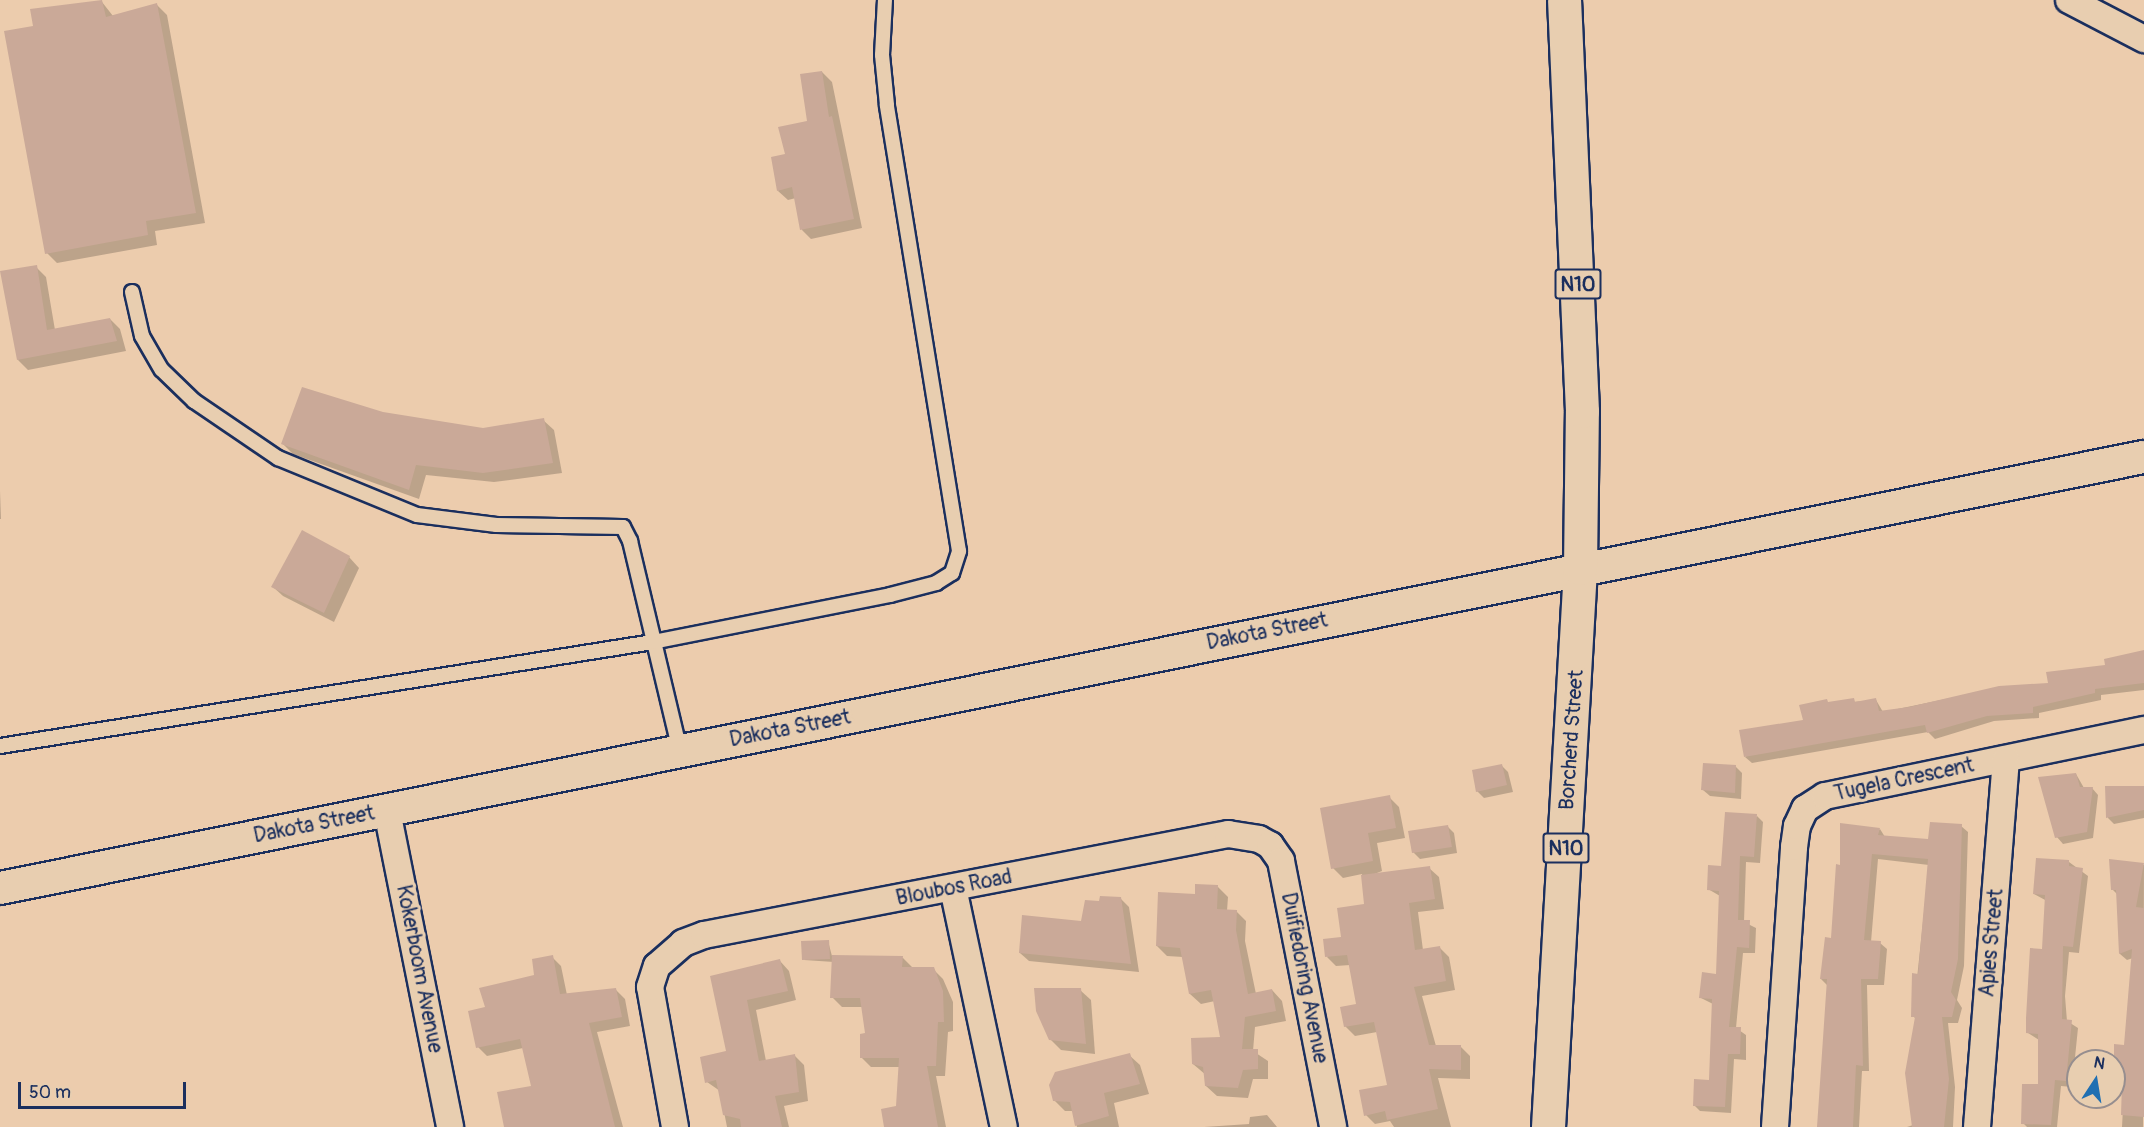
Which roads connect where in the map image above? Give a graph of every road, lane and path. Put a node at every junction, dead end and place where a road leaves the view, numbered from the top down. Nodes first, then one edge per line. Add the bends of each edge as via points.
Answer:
1 (885, 0) edge
2 (1564, 0) edge
3 (2069, 0) edge
4 (2144, 39) edge
5 (132, 292) dead end
6 (2144, 457) edge
7 (1580, 568) junction
8 (652, 642) junction
9 (2144, 730) edge
10 (0, 746) edge
11 (680, 751) junction
12 (2007, 759) junction
13 (387, 811) junction
14 (1259, 839) joint
15 (0, 888) edge
16 (953, 888) junction
17 (450, 1127) edge
18 (675, 1127) edge
19 (1004, 1127) edge
20 (1334, 1127) edge
21 (1548, 1127) edge
22 (1775, 1127) edge
23 (1977, 1127) edge

1 - 8 lane via 882,55 887,105 958,561 945,578 915,589
2 - 7 highway, N10 via 1582,411
3 - 4 street
5 - 8 lane via 142,336 162,370 194,401 278,458 417,515 496,525 623,527 630,541
6 - 7 street, Dakota Street
7 - 11 street, Dakota Street
7 - 21 highway, Borcherd Street / N10
8 - 10 lane
8 - 11 lane
9 - 12 street, Tugela Crescent
11 - 13 street, Dakota Street
12 - 22 street, Tugela Crescent via 1825,796 1800,817 1794,847
12 - 23 street, Apies Street
13 - 15 street, Dakota Street
13 - 17 street, Kokerboom Avenue
14 - 16 street, Bloubos Road via 1211,836
14 - 20 street, Duifiedoring Avenue via 1270,845 1281,861
16 - 18 street, Bloubos Road via 704,935 683,944 657,966 650,987 652,1015
16 - 19 street

